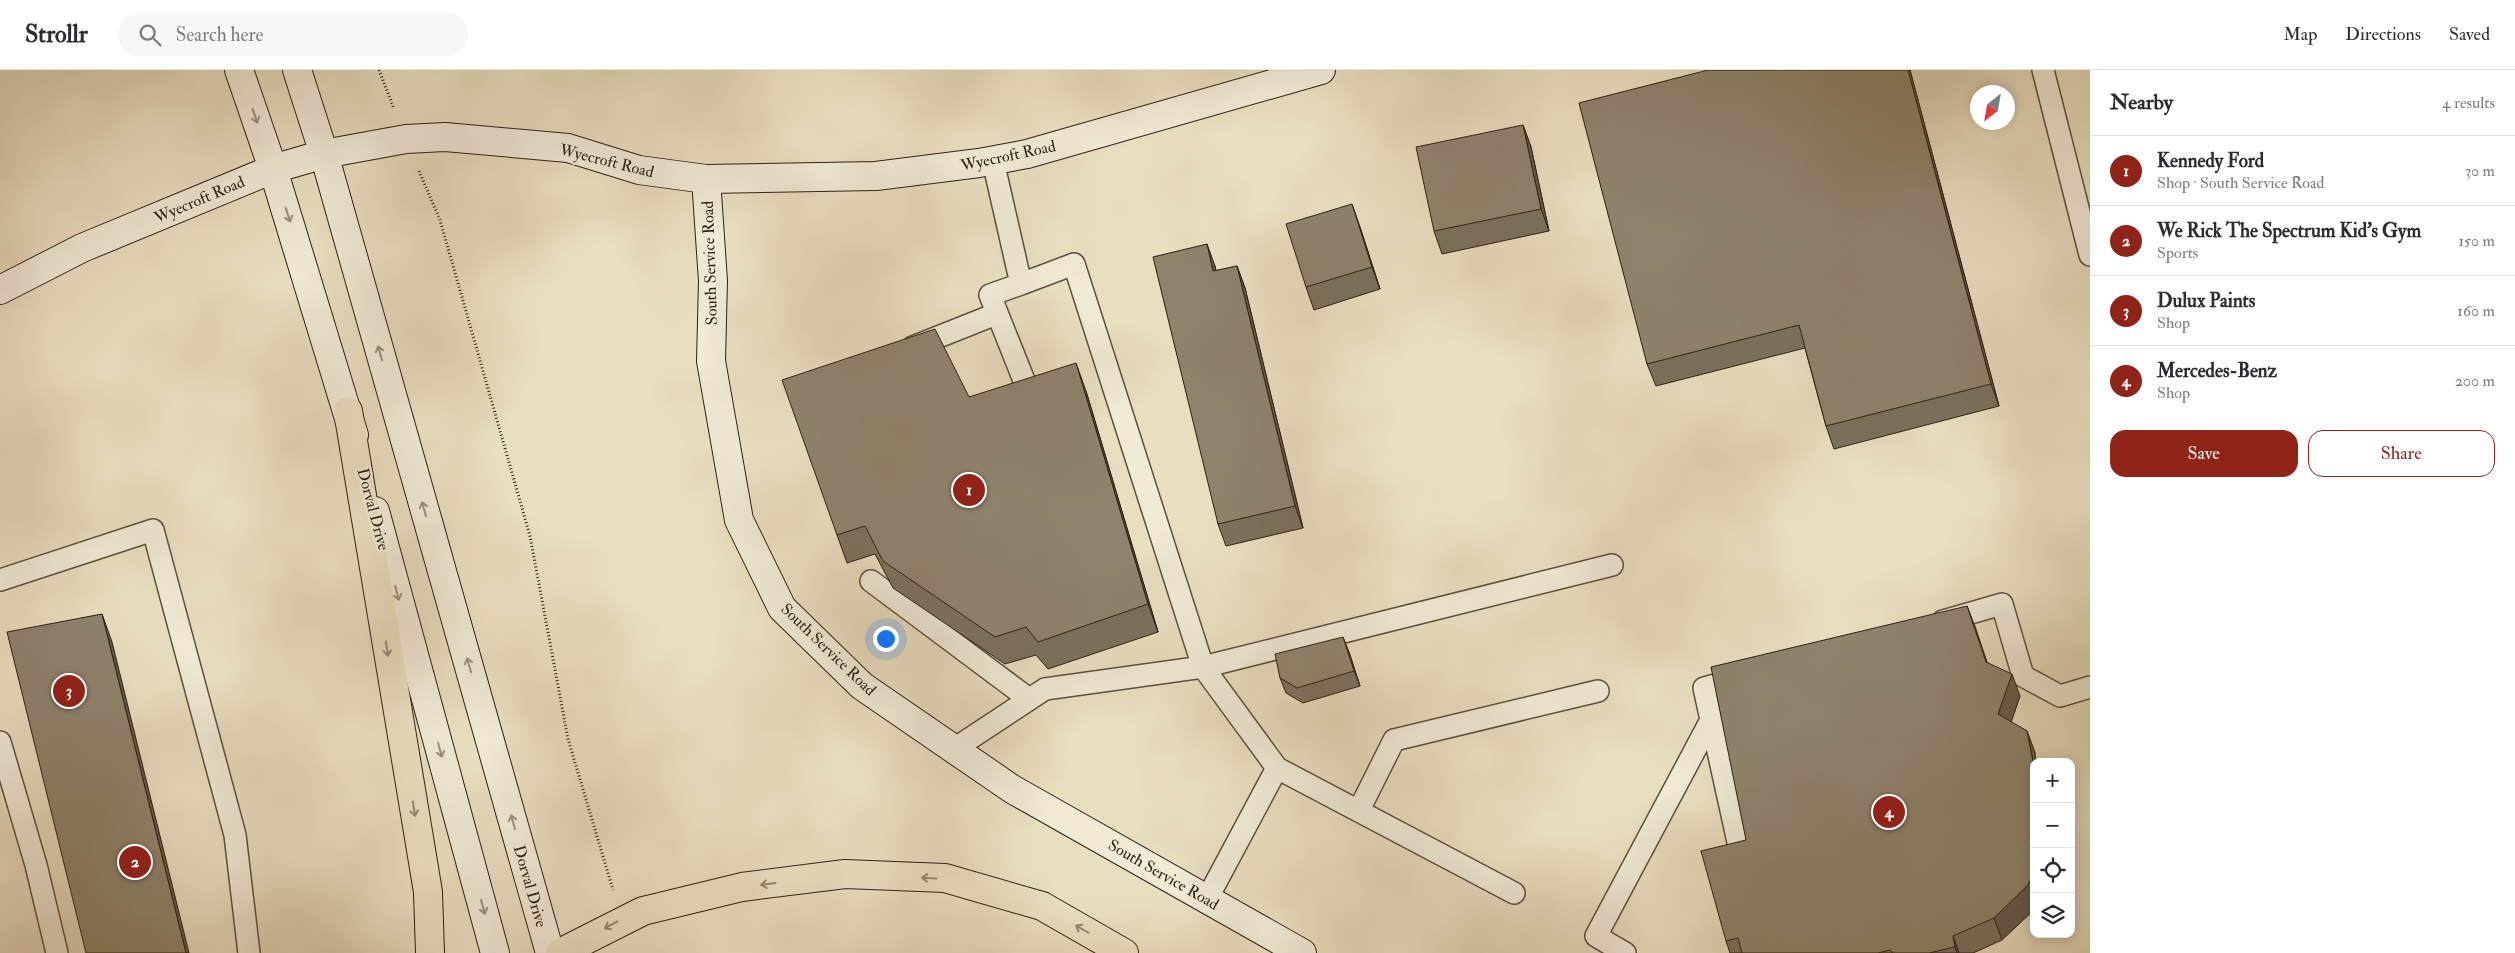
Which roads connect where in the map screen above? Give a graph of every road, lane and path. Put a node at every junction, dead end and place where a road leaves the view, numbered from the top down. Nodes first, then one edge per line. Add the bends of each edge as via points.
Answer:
1 (239, 70) edge
2 (297, 70) edge
3 (379, 70) edge
4 (1320, 70) edge
5 (2043, 70) edge
6 (406, 140) junction
7 (324, 154) junction
8 (993, 161) junction
9 (273, 169) junction
10 (706, 179) junction
11 (2090, 255) edge
12 (1021, 284) junction
13 (1, 289) edge
14 (996, 314) junction
15 (891, 356) edge
16 (1031, 398) edge
17 (348, 411) junction
18 (1612, 565) dead end
19 (0, 580) edge
20 (871, 581) dead end
21 (1928, 625) edge
22 (1203, 667) junction
23 (1760, 672) edge
24 (2090, 687) edge
25 (1598, 691) dead end
26 (1029, 699) junction
27 (1711, 720) junction
28 (0, 742) edge
29 (954, 749) junction
30 (1277, 768) junction
31 (1359, 810) junction
32 (1740, 851) edge
33 (1514, 893) dead end
34 (1207, 898) junction
35 (622, 919) junction
36 (57, 953) edge
37 (249, 953) edge
38 (430, 953) edge
39 (495, 953) edge
40 (550, 953) edge
41 (560, 953) edge
42 (1124, 953) edge
43 (1302, 953) edge
44 (1625, 953) edge

1 -> 9 street, Dorval Drive
2 - 7 street, Dorval Drive
3 - 6 path
4 - 8 street, Wyecroft Road
5 - 11 lane
6 - 7 street, Wyecroft Road
6 - 10 street, Wyecroft Road via 445,137 568,148 639,170
6 - 35 path via 440,220 530,536 568,739
7 - 9 street, Wyecroft Road
40 -> 7 street, Dorval Drive
8 - 10 street, Wyecroft Road via 876,176
8 - 12 lane
9 - 13 street, Wyecroft Road via 82,248
9 -> 17 street, Dorval Drive
10 - 29 street, South Service Road via 712,281 712,361 739,520 782,608 862,686
12 - 14 lane via 990,295
12 - 22 lane via 1074,264
14 - 15 lane
14 - 16 lane
17 -> 38 highway via 428,892
17 -> 39 street, Dorval Drive
18 - 22 lane
19 - 37 lane via 153,530 235,835
20 - 26 lane
21 - 24 lane via 2002,604 2023,676 2060,696
22 - 26 lane via 1045,689
22 - 30 lane
23 - 27 lane via 1704,688
25 - 31 lane via 1394,740
26 - 29 lane
27 - 32 lane
27 - 44 lane via 1596,936
28 - 36 lane via 36,865
29 - 34 street, South Service Road via 1012,789
30 - 31 lane
30 - 34 lane
31 - 33 lane
34 - 43 street, South Service Road
35 -> 41 highway
42 -> 35 highway via 1042,906 945,878 845,874 742,887 642,910

